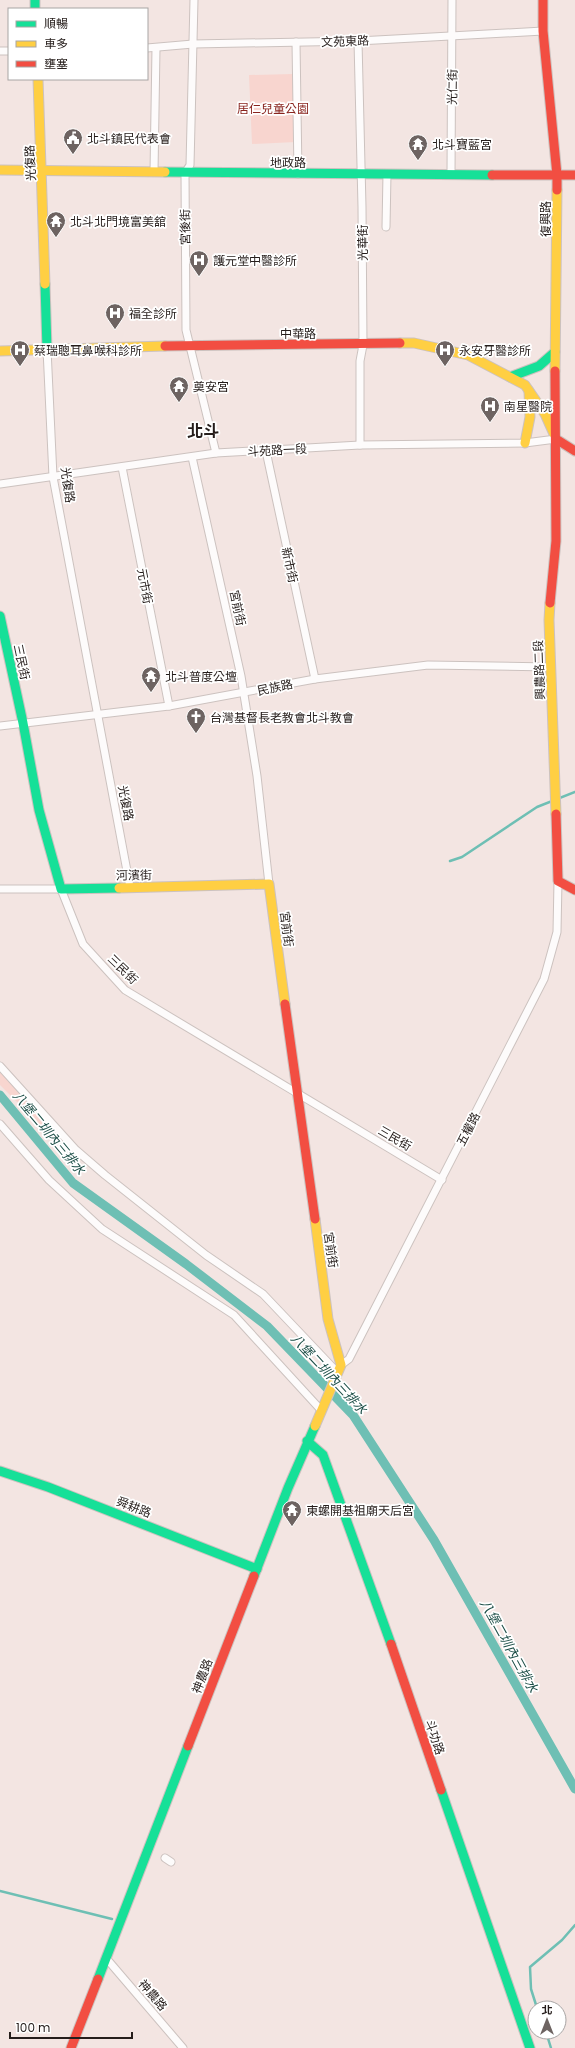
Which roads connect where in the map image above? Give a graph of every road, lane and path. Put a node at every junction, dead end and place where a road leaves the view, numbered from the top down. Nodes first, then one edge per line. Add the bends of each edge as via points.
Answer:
1 (194, 0) edge
2 (452, 0) edge
3 (543, 0) edge
4 (543, 31) junction
5 (453, 36) junction
6 (358, 40) junction
7 (296, 42) junction
8 (193, 44) junction
9 (148, 48) edge
10 (156, 48) junction
11 (38, 80) edge
12 (0, 170) edge
13 (42, 171) junction
14 (154, 172) junction
15 (185, 173) junction
16 (298, 174) junction
17 (361, 174) junction
18 (387, 174) junction
19 (451, 174) junction
20 (557, 175) junction
21 (575, 175) edge
22 (386, 227) dead end
23 (363, 345) junction
24 (190, 347) junction
25 (47, 349) junction
26 (0, 351) edge
27 (555, 352) junction
28 (510, 377) junction
29 (529, 388) junction
30 (556, 439) junction
31 (525, 443) junction
32 (360, 445) junction
33 (266, 451) junction
34 (575, 451) edge
35 (216, 453) junction
36 (192, 457) junction
37 (122, 467) junction
38 (53, 477) junction
39 (0, 484) edge
40 (0, 616) edge
41 (551, 667) junction
42 (315, 679) junction
43 (244, 694) junction
44 (169, 706) junction
45 (98, 715) junction
46 (23, 723) junction
47 (0, 726) edge
48 (558, 880) junction
49 (269, 884) junction
50 (130, 887) junction
51 (0, 889) edge
52 (61, 889) junction
53 (575, 890) edge
54 (0, 1066) edge
55 (297, 1094) junction
56 (0, 1124) edge
57 (442, 1180) junction
58 (338, 1371) junction
59 (323, 1406) junction
60 (307, 1441) junction
61 (0, 1472) edge
62 (257, 1569) junction
63 (106, 1958) junction
64 (71, 2048) edge
65 (183, 2048) edge
66 (530, 2048) edge

1 - 8 street, 宮後街
2 - 5 street, 光仁街
3 - 4 street, 復興路
4 - 5 street, 文苑東路
4 - 20 street, 復興路
5 - 6 street, 文苑東路
5 - 19 street, 光仁街
6 - 7 street, 文苑東路
6 - 17 street, 光華街
7 - 8 street, 文苑東路
7 - 16 street
8 - 10 street, 文苑東路
8 - 15 street, 宮後街 via 190,165
9 - 10 street, 文苑東路
10 - 14 street
11 - 13 street, 光復路
12 - 13 street, 地政路
13 - 14 street, 地政路
13 - 25 street, 光復路
14 - 15 street, 地政路
15 - 16 street, 地政路
15 - 24 street, 宮後街 via 186,330
16 - 17 street, 地政路
17 - 18 street, 地政路
17 - 23 street, 光華街
18 - 19 street, 地政路
18 - 22 street
19 - 20 street, 地政路
20 - 21 street, 地政路
20 - 27 street, 復興路
23 - 24 street, 中華路
23 - 28 street, 中華路 via 414,343 434,346 468,355
23 - 32 street, 光華街 via 360,361
24 - 25 street, 中華路
24 - 35 street, 宮後街
25 - 26 street, 中華路
25 - 38 street, 光復路
27 - 28 street via 544,364 530,372
27 - 30 street, 復興路
28 - 29 street, 中華路
29 - 30 street, 中華路
29 - 31 street via 532,417
30 - 31 street, 斗苑路一段
30 - 34 street
30 - 41 street, 興農路二段 via 556,541 549,611
31 - 32 street, 斗苑路一段
32 - 33 street, 斗苑路一段
33 - 35 street, 斗苑路一段
33 - 42 street, 新市街
35 - 36 street, 斗苑路一段
36 - 37 street, 斗苑路一段
36 - 43 street, 宮前街
37 - 38 street, 斗苑路一段
37 - 44 street, 元市街
38 - 39 street, 斗苑路一段
38 - 45 street, 光復路
40 - 46 street, 三民街
41 - 42 street, 民族路 via 428,665
41 - 48 street, 興農路二段
42 - 43 street, 民族路
43 - 44 street, 民族路
43 - 49 street, 宮前街 via 257,776
44 - 45 street, 民族路
45 - 46 street, 民族路
45 - 50 street, 光復路
46 - 47 street, 民族路
46 - 52 street, 三民街 via 39,810
48 - 53 street
48 - 57 street, 五權路 via 557,932 544,979
49 - 50 street, 河濱街
49 - 55 street, 宮前街
50 - 52 street, 河濱街
51 - 52 street, 河濱街
52 - 55 street, 三民街 via 83,944 125,990
54 - 58 street via 76,1150 206,1255 263,1294
55 - 57 street, 三民街
55 - 58 street, 宮前街 via 328,1318
56 - 59 street via 49,1180 102,1229 234,1315
57 - 58 street, 五權路 via 349,1359
58 - 59 street
59 - 60 street, 神農路
60 - 62 street, 神農路
60 - 66 street, 斗功路 via 323,1455 351,1529
61 - 62 street, 舜耕路 via 63,1493
62 - 63 street, 神農路
63 - 64 street, 神農路
63 - 65 street, 神農路

